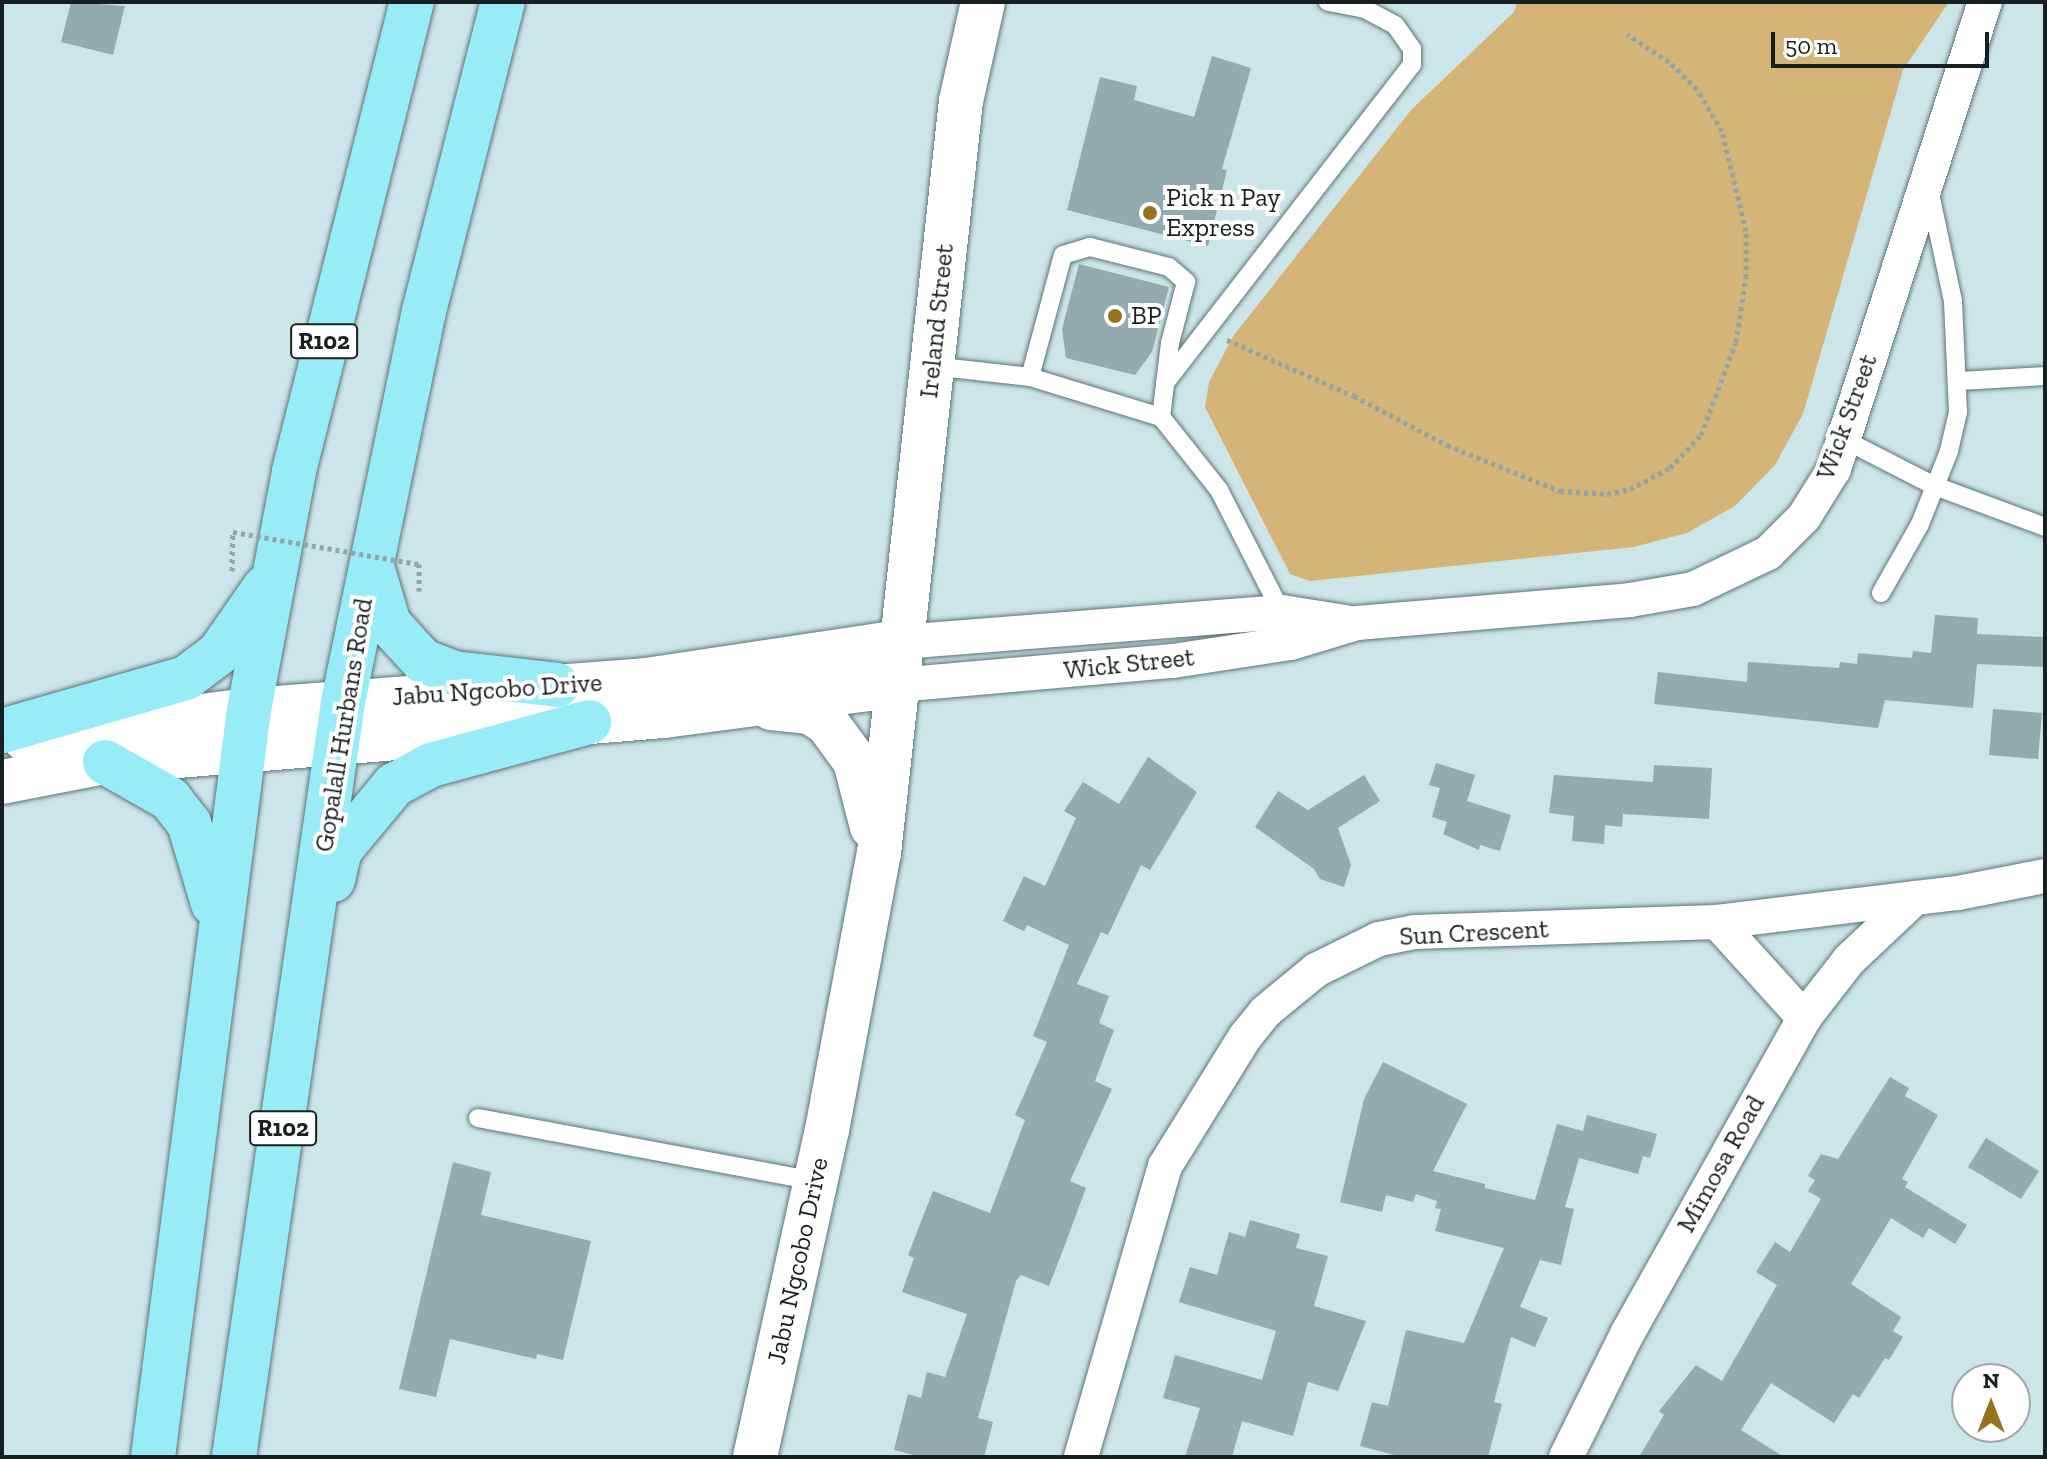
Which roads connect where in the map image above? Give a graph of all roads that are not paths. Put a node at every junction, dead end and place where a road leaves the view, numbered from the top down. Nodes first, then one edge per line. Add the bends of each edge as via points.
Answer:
1 (412, 2) edge
2 (503, 2) edge
3 (983, 2) edge
4 (1328, 2) edge
5 (1985, 2) edge
6 (1366, 5) edge
7 (1927, 182) junction
8 (932, 366) junction
9 (2045, 376) edge
10 (1030, 377) junction
11 (1960, 381) junction
12 (1165, 383) junction
13 (1161, 417) junction
14 (1843, 439) junction
15 (1935, 486) junction
16 (2045, 527) edge
17 (371, 564) junction
18 (277, 567) junction
19 (1881, 593) dead end
20 (1286, 628) junction
21 (901, 642) junction
22 (557, 685) junction
23 (897, 685) junction
24 (343, 702) junction
25 (735, 704) junction
26 (249, 710) junction
27 (589, 722) junction
28 (2, 731) edge
29 (2, 743) edge
30 (337, 745) junction
31 (245, 753) junction
32 (105, 762) junction
33 (2, 782) edge
34 (879, 853) junction
35 (2045, 876) edge
36 (1915, 898) junction
37 (1717, 922) junction
38 (219, 926) junction
39 (1804, 1018) junction
40 (295, 1045) junction
41 (478, 1118) dead end
42 (816, 1181) junction
43 (153, 1457) edge
44 (234, 1457) edge
45 (755, 1457) edge
46 (1081, 1457) edge
47 (1566, 1457) edge

1 - 18 main road, R102 via 339,277
2 - 17 main road, Gopalall Hurbans Road / R102 via 424,311
3 - 8 main road, Ireland Street via 961,101
4 - 6 lane
5 - 7 street, Wick Street
6 - 12 lane via 1405,36 1412,65 1406,77
7 - 11 lane via 1946,252
7 - 14 street, Wick Street
8 - 10 lane
8 - 21 main road, Ireland Street
9 - 11 lane
10 - 12 lane via 1063,255 1090,247 1169,267 1186,282
10 - 13 lane
11 - 15 lane via 1956,428
12 - 13 lane
13 - 20 lane via 1219,490
14 - 15 lane
14 - 20 street, Wick Street via 1834,469 1804,517 1768,553 1693,589
15 - 16 lane
15 - 19 lane
17 - 22 main road via 389,624 423,661 454,673
17 - 24 main road, Gopalall Hurbans Road / R102
18 - 26 main road, R102
18 - 28 main road via 219,653 186,678
20 - 21 street, Wick Street
20 - 23 street, Wick Street via 1173,661
21 - 22 main road, Jabu Ngcobo Drive via 646,680
21 - 23 main road, Jabu Ngcobo Drive
22 - 24 main road, Jabu Ngcobo Drive
23 - 25 main road, Jabu Ngcobo Drive
23 - 34 main road, Jabu Ngcobo Drive
24 - 26 main road, Jabu Ngcobo Drive
24 - 30 main road, Gopalall Hurbans Road / R102
25 - 27 main road, Jabu Ngcobo Drive
25 - 34 main road via 810,712 827,723 855,761
26 - 29 main road, Jabu Ngcobo Drive
26 - 31 main road, R102
27 - 30 main road, Jabu Ngcobo Drive
27 - 40 main road via 431,765 394,785 340,850
30 - 31 main road, Jabu Ngcobo Drive
30 - 40 main road, Gopalall Hurbans Road / R102
31 - 32 main road, Jabu Ngcobo Drive
31 - 38 main road, R102
32 - 33 main road, Jabu Ngcobo Drive
32 - 38 main road via 170,799 189,823
34 - 42 main road, Jabu Ngcobo Drive
35 - 36 street, Sun Crescent
36 - 37 street, Sun Crescent
36 - 39 street, Mimosa Road via 1849,960
37 - 39 street
37 - 46 street, Sun Crescent via 1414,932 1348,952 1291,989 1245,1037 1165,1166
38 - 43 main road, R102
39 - 47 street, Mimosa Road via 1627,1334
40 - 44 main road, Gopalall Hurbans Road / R102
41 - 42 lane
42 - 45 main road, Jabu Ngcobo Drive

